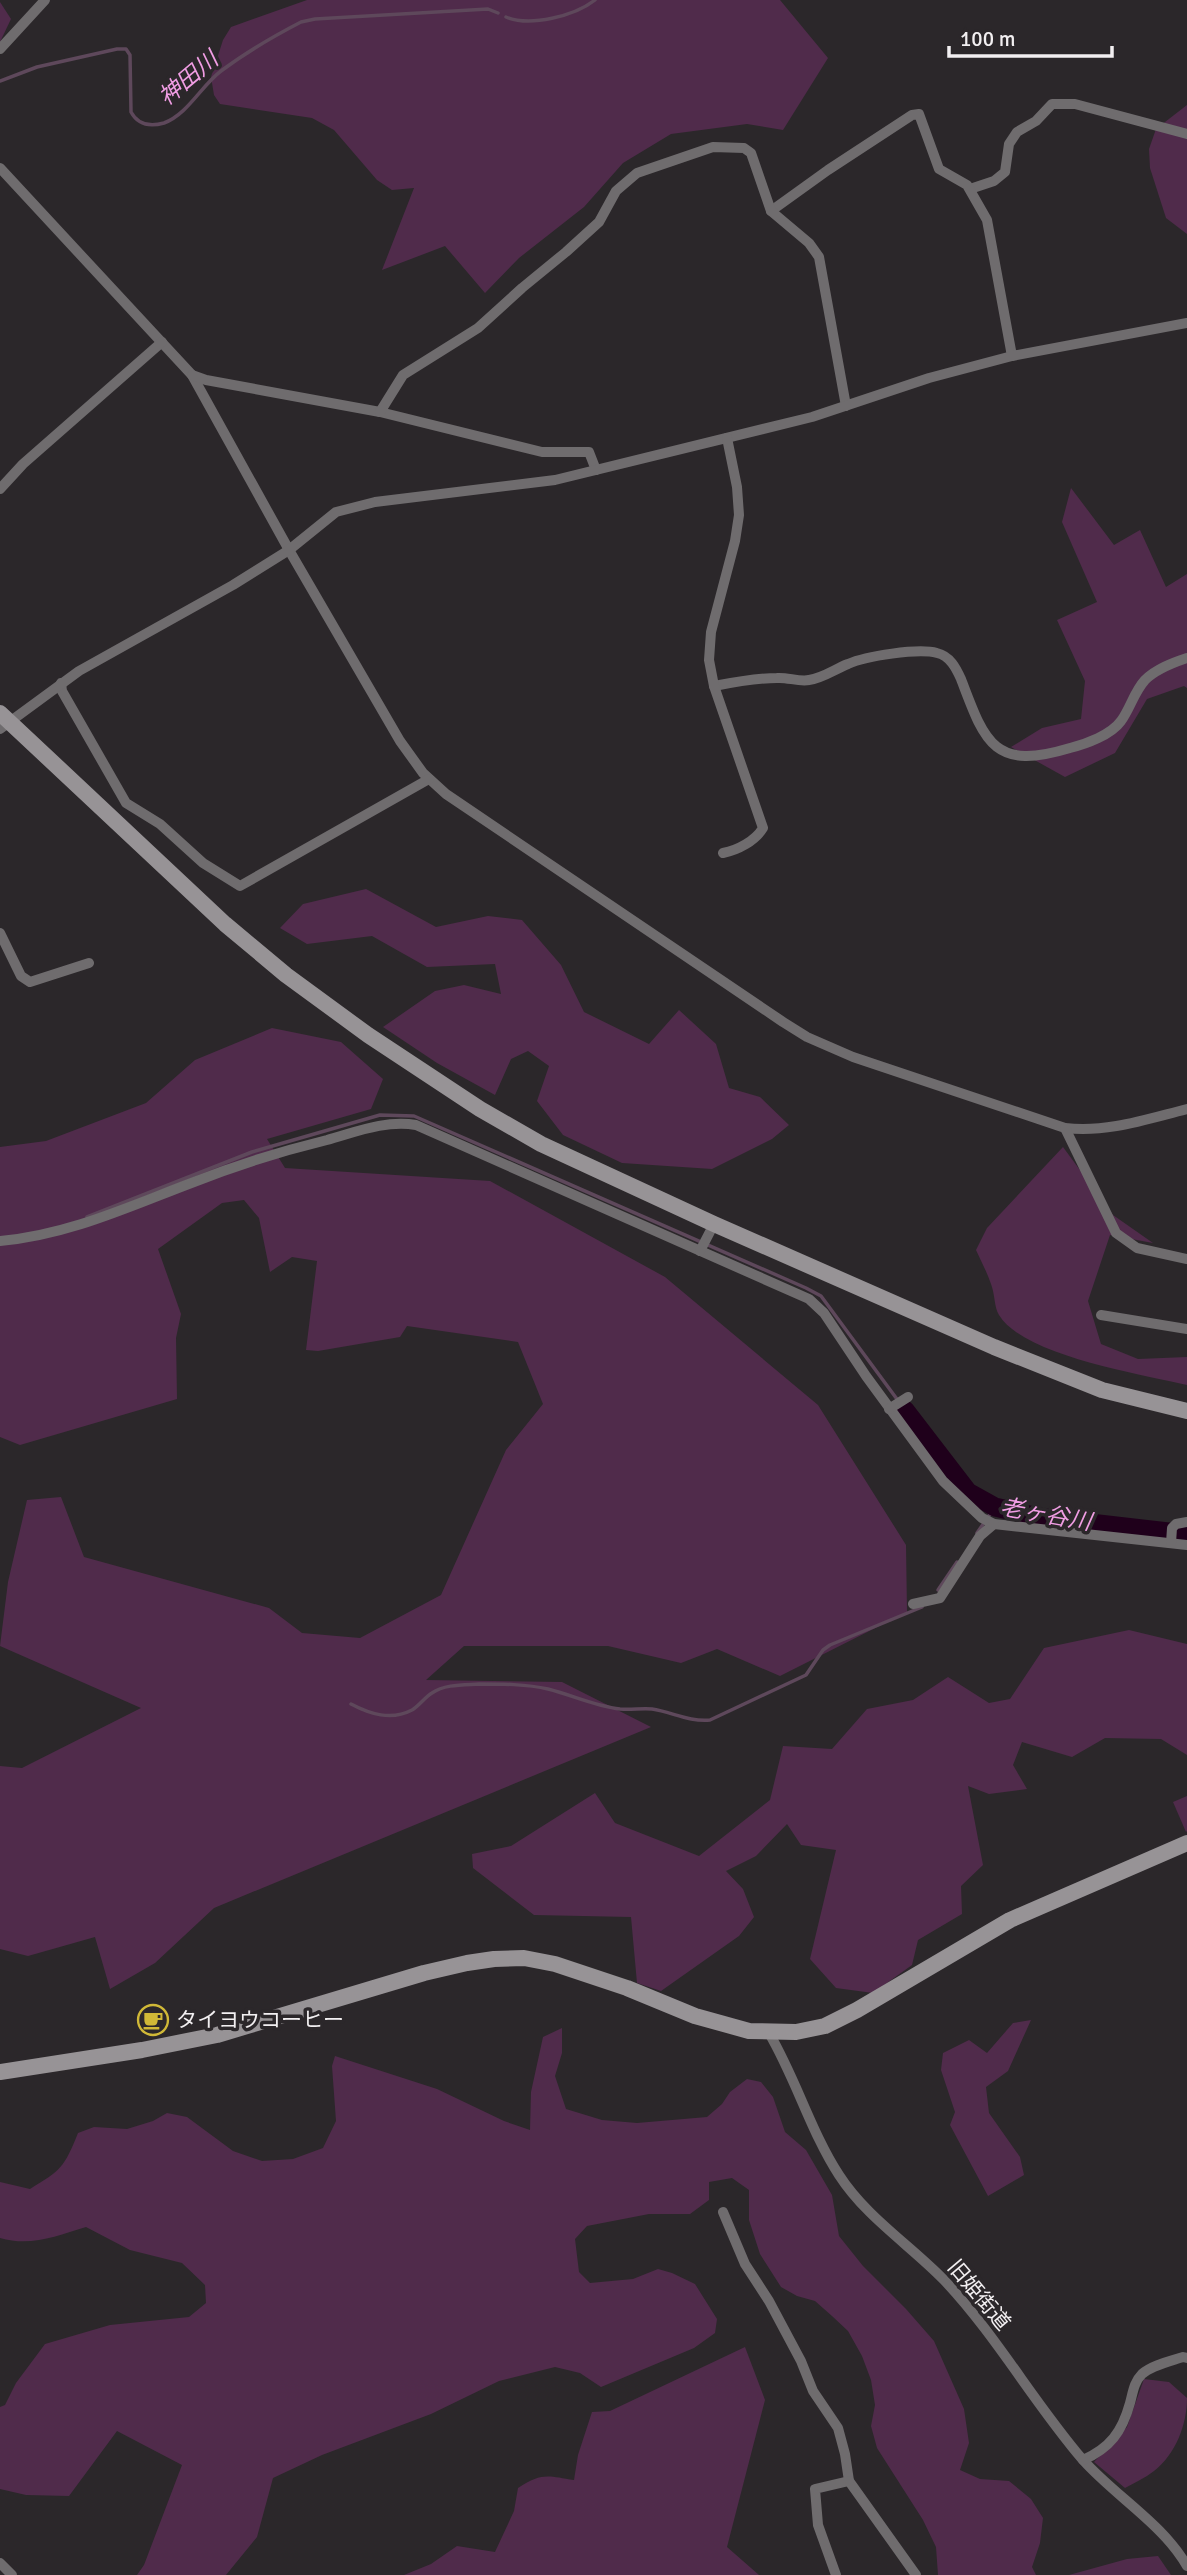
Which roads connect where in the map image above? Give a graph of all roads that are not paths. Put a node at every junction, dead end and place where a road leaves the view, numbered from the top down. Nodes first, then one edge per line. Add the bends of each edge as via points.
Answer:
1 (44, 0) edge
2 (0, 49) edge
3 (1187, 134) edge
4 (0, 168) edge
5 (970, 189) junction
6 (771, 211) junction
7 (1187, 323) edge
8 (162, 342) junction
9 (1012, 356) junction
10 (192, 374) junction
11 (846, 406) junction
12 (380, 412) junction
13 (727, 438) junction
14 (596, 470) junction
15 (0, 489) edge
16 (289, 550) junction
17 (1187, 658) edge
18 (61, 683) junction
19 (714, 686) junction
20 (3, 721) edge
21 (429, 779) junction
22 (723, 853) dead end
23 (0, 933) edge
24 (89, 963) dead end
25 (1187, 1110) edge
26 (1066, 1128) junction
27 (712, 1229) junction
28 (0, 1241) edge
29 (701, 1249) junction
30 (1187, 1259) edge
31 (1101, 1315) dead end
32 (1187, 1329) edge
33 (908, 1397) dead end
34 (889, 1409) junction
35 (1187, 1411) edge
36 (989, 1521) junction
37 (1182, 1523) edge
38 (1171, 1543) junction
39 (1187, 1545) edge
40 (913, 1604) dead end
41 (1187, 1843) edge
42 (769, 2033) junction
43 (0, 2072) edge
44 (723, 2212) dead end
45 (1187, 2358) edge
46 (1083, 2460) junction
47 (849, 2480) junction
48 (0, 2563) edge
49 (1187, 2566) edge
50 (12, 2575) edge
51 (836, 2575) edge
52 (916, 2575) edge

1 - 2 street
3 - 5 street via 1075,104 1052,104 1017,132 1009,144 1004,172 994,181
4 - 8 street
5 - 6 street via 939,169 919,114
5 - 9 street via 987,220
6 - 11 street via 819,257
6 - 12 street via 751,153 744,148 713,147 637,173 616,191 599,222 478,328 403,375
7 - 9 street
8 - 10 street
8 - 15 street
9 - 11 street
10 - 12 street
10 - 16 street
11 - 13 street
12 - 14 street via 542,452 589,452
13 - 14 street
13 - 19 street via 739,515 711,632 709,660
14 - 16 street via 555,480 375,502 336,512
16 - 18 street
16 - 21 street via 400,741
17 - 19 street via 1164,666 1146,680 1109,732 1070,748 1026,757 992,746 976,720 957,670 937,653 884,655 849,663 808,681 759,679
18 - 20 street
18 - 21 street via 126,803 160,824 202,863 240,886
19 - 22 street via 763,828 751,841
20 - 27 street via 225,924 368,1035 480,1110
21 - 26 street via 807,1037 912,1078
23 - 24 street via 21,976 30,982
25 - 26 street via 1109,1128
26 - 30 street via 1116,1233 1138,1248
27 - 29 street
27 - 35 street via 1090,1386
28 - 29 street via 69,1229 308,1144 403,1123
29 - 34 street via 809,1299 824,1313
31 - 32 street
33 - 34 street
34 - 36 street via 943,1480
36 - 38 street
36 - 40 street via 940,1598
37 - 38 street via 1172,1528
38 - 39 street
41 - 42 street via 1010,1920 825,2026
42 - 43 street via 695,2016 555,1964 495,1959 424,1973 217,2035
42 - 46 street, 旧姫街道 via 841,2178 859,2201 944,2280
44 - 47 street via 745,2264 838,2428
45 - 46 street via 1145,2371 1135,2381 1125,2421 1115,2436 1102,2451
46 - 49 street, 旧姫街道 via 1148,2521
47 - 51 street via 815,2489 818,2525
47 - 52 street
48 - 50 street

